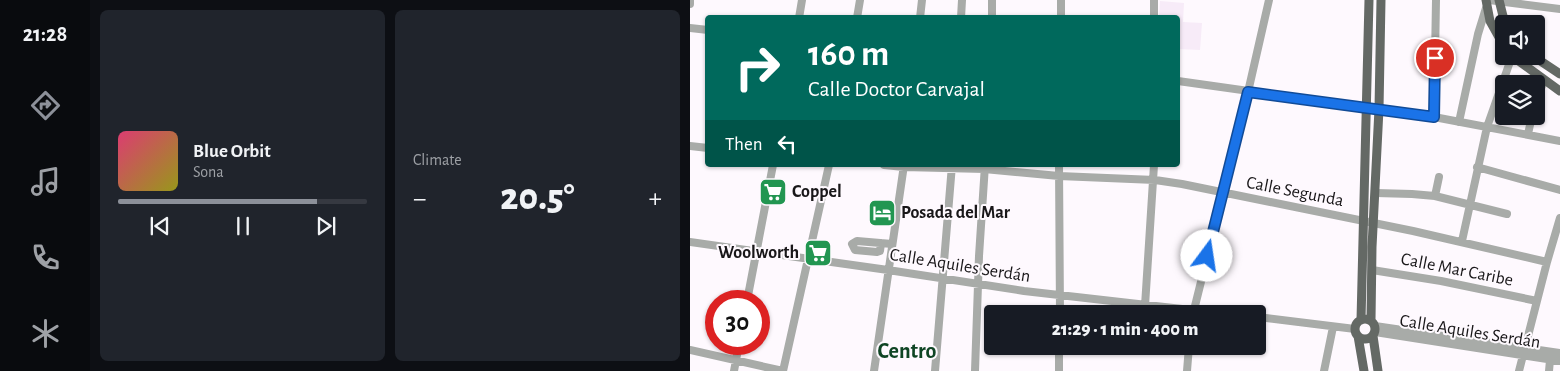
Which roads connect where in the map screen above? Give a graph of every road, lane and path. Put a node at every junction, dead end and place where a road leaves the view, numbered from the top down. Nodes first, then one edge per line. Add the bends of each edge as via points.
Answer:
1 (690, 0) edge
2 (802, 0) edge
3 (860, 0) edge
4 (922, 0) edge
5 (962, 0) edge
6 (992, 0) edge
7 (1061, 0) edge
8 (1154, 0) edge
9 (1269, 0) edge
10 (1369, 0) edge
11 (1381, 0) edge
12 (1436, 0) edge
13 (1499, 1) edge
14 (1487, 3) edge
15 (690, 4) edge
16 (1560, 9) edge
17 (800, 15) edge
18 (858, 15) edge
19 (920, 15) edge
20 (960, 15) edge
21 (992, 15) edge
22 (1060, 15) edge
23 (1154, 15) edge
24 (1503, 15) edge
25 (690, 28) edge
26 (705, 30) edge
27 (1495, 32) edge
28 (1545, 64) edge
29 (1509, 65) edge
30 (1524, 65) edge
31 (1560, 74) edge
32 (1537, 75) edge
33 (1180, 81) edge
34 (1545, 81) edge
35 (1560, 91) edge
36 (1248, 92) junction
37 (1366, 107) junction
38 (1379, 109) junction
39 (1434, 117) junction
40 (1459, 122) junction
41 (1530, 125) edge
42 (1487, 128) junction
43 (1528, 134) junction
44 (1560, 141) edge
45 (690, 146) edge
46 (705, 148) edge
47 (773, 167) edge
48 (829, 167) edge
49 (904, 167) edge
50 (952, 167) edge
51 (984, 167) edge
52 (1059, 167) edge
53 (1154, 167) edge
54 (1478, 167) junction
55 (1059, 176) junction
56 (1439, 177) dead end
57 (1155, 180) junction
58 (1560, 190) edge
59 (1223, 192) junction
60 (1376, 193) junction
61 (1434, 196) junction
62 (1470, 205) junction
63 (1507, 214) dead end
64 (1560, 218) edge
65 (1364, 220) junction
66 (1374, 224) junction
67 (1462, 241) junction
68 (690, 242) edge
69 (881, 243) dead end
70 (892, 244) junction
71 (757, 251) junction
72 (808, 259) junction
73 (1547, 262) junction
74 (888, 270) junction
75 (1372, 270) junction
76 (943, 279) junction
77 (978, 284) junction
78 (749, 290) edge
79 (1060, 295) junction
80 (1537, 301) junction
81 (1060, 305) edge
82 (1137, 305) edge
83 (1145, 305) edge
84 (1195, 305) edge
85 (1266, 318) edge
86 (1361, 320) junction
87 (1334, 327) junction
88 (1373, 329) junction
89 (1356, 333) junction
90 (690, 350) edge
91 (1524, 352) junction
92 (1560, 353) edge
93 (737, 355) edge
94 (1059, 355) edge
95 (1188, 355) edge
96 (1550, 360) junction
97 (736, 361) junction
98 (1560, 361) edge
99 (734, 371) edge
100 (783, 371) edge
101 (874, 371) edge
102 (936, 371) edge
103 (975, 371) edge
104 (1059, 371) edge
105 (1187, 371) edge
106 (1324, 371) edge
107 (1364, 371) edge
108 (1378, 371) edge
109 (1519, 371) edge
110 (1550, 371) edge

1 - 15 street
2 - 17 street
3 - 18 street
4 - 19 street
5 - 20 street
6 - 21 street
7 - 22 street
8 - 23 street
9 - 36 street
10 - 37 main road
11 - 38 main road
12 - 39 street
13 - 14 street
13 - 16 street
13 - 24 main road
14 - 27 main road
14 - 40 street
25 - 26 street
28 - 31 main road
29 - 42 street
30 - 32 main road
33 - 36 street
34 - 35 main road
36 - 37 street
36 - 59 street
37 - 38 street
37 - 65 main road
38 - 39 street
38 - 60 main road
39 - 40 street
40 - 42 street
41 - 43 street
42 - 43 street
42 - 54 street
43 - 44 street
45 - 46 street
47 - 71 street
48 - 72 street
49 - 70 street
50 - 51 street, Calle Segunda
50 - 76 street
51 - 55 street, Calle Segunda
51 - 77 street
52 - 55 street
53 - 57 street
54 - 58 street
54 - 62 street
55 - 57 street, Calle Segunda
55 - 79 street
56 - 61 street
57 - 59 street, Calle Segunda
57 - 83 street
59 - 65 street, Calle Segunda
59 - 84 street
60 - 61 street
60 - 66 main road
61 - 62 street
62 - 63 street
62 - 67 street
64 - 73 street
65 - 66 street, Calle Segunda
65 - 86 main road
66 - 67 street, Calle Segunda
66 - 75 main road
67 - 73 street, Calle Segunda
68 - 71 street, Calle Aquiles Serdán
69 - 70 street
70 - 74 street
71 - 72 street, Calle Aquiles Serdán
71 - 78 street
72 - 74 street, Calle Aquiles Serdán
72 - 100 street
73 - 80 street
74 - 76 street, Calle Aquiles Serdán
74 - 101 street
75 - 80 street, Calle Mar Caribe
75 - 88 main road
76 - 77 street, Calle Aquiles Serdán
76 - 102 street
77 - 79 street, Calle Aquiles Serdán
77 - 103 street
79 - 81 street
79 - 82 street, Calle Aquiles Serdán
80 - 91 street
85 - 87 street
86 - 88 main road via 1364,319
86 - 89 main road via 1356,323
87 - 89 street
87 - 106 street
88 - 89 main road via 1364,339
88 - 91 street, Calle Aquiles Serdán
88 - 108 main road
89 - 107 main road
90 - 97 street
91 - 92 street, Calle Aquiles Serdán
91 - 96 street, Calle Aquiles Serdán
91 - 109 street
93 - 97 street
94 - 104 street
95 - 105 street
96 - 98 street, Calle Aquiles Serdán
96 - 110 street
97 - 99 street
97 - 100 street

